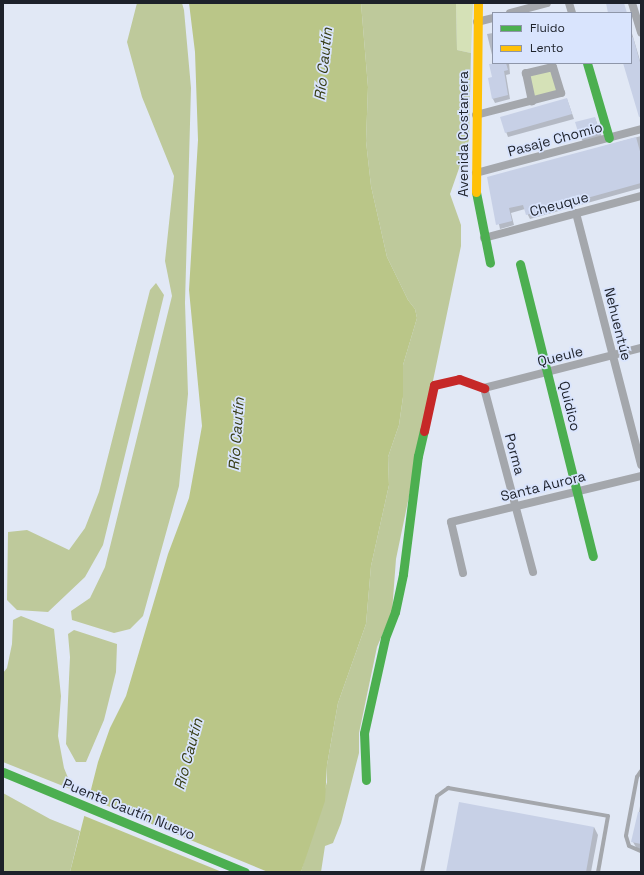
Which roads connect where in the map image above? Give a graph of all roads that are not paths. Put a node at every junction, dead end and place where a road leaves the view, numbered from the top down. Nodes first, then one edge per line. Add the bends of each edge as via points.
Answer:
1 (478, 3) edge
2 (547, 3) edge
3 (632, 3) edge
4 (514, 12) edge
5 (492, 18) edge
6 (477, 22) junction
7 (641, 33) edge
8 (587, 64) edge
9 (532, 101) junction
10 (476, 115) junction
11 (641, 129) edge
12 (609, 138) junction
13 (476, 173) junction
14 (641, 196) edge
15 (576, 213) junction
16 (484, 238) junction
17 (490, 263) dead end
18 (520, 264) dead end
19 (641, 348) edge
20 (613, 356) junction
21 (547, 372) junction
22 (484, 388) junction
23 (641, 465) edge
24 (641, 476) edge
25 (577, 491) junction
26 (515, 507) junction
27 (593, 556) dead end
28 (533, 572) dead end
29 (463, 573) dead end
30 (641, 771) edge
31 (3, 772) edge
32 (366, 780) dead end
33 (641, 851) edge
34 (245, 872) edge
35 (422, 872) edge
36 (598, 872) edge

1 - 6 street, Avenida Costanera
2 - 4 street
3 - 7 street
5 - 6 street
6 - 10 street, Avenida Costanera
8 - 12 street
9 - 9 street via 561,93 554,66 526,73
9 - 10 street
10 - 13 street, Avenida Costanera
11 - 12 street, Pasaje Chomio
12 - 13 street, Pasaje Chomio
13 - 16 street, Avenida Costanera via 476,194
14 - 15 street, Cheuque
15 - 16 street, Cheuque
15 - 20 street, Nehuentúe
16 - 17 street, Avenida Costanera
18 - 21 street, Quidico
19 - 20 street, Queule
20 - 21 street, Queule
20 - 23 street, Nehuentúe
21 - 22 street, Queule
21 - 25 street, Quidico
22 - 26 street, Porma
22 - 32 street via 459,379 434,385 418,456 397,604 385,638 364,733
24 - 25 street, Santa Aurora
25 - 26 street, Santa Aurora
25 - 27 street, Quidico
26 - 28 street, Porma
26 - 29 street, Santa Aurora via 451,522
30 - 33 lane via 636,777 626,836 629,846
31 - 34 street, Puente Cautín Nuevo
35 - 36 lane via 437,796 448,788 608,816

